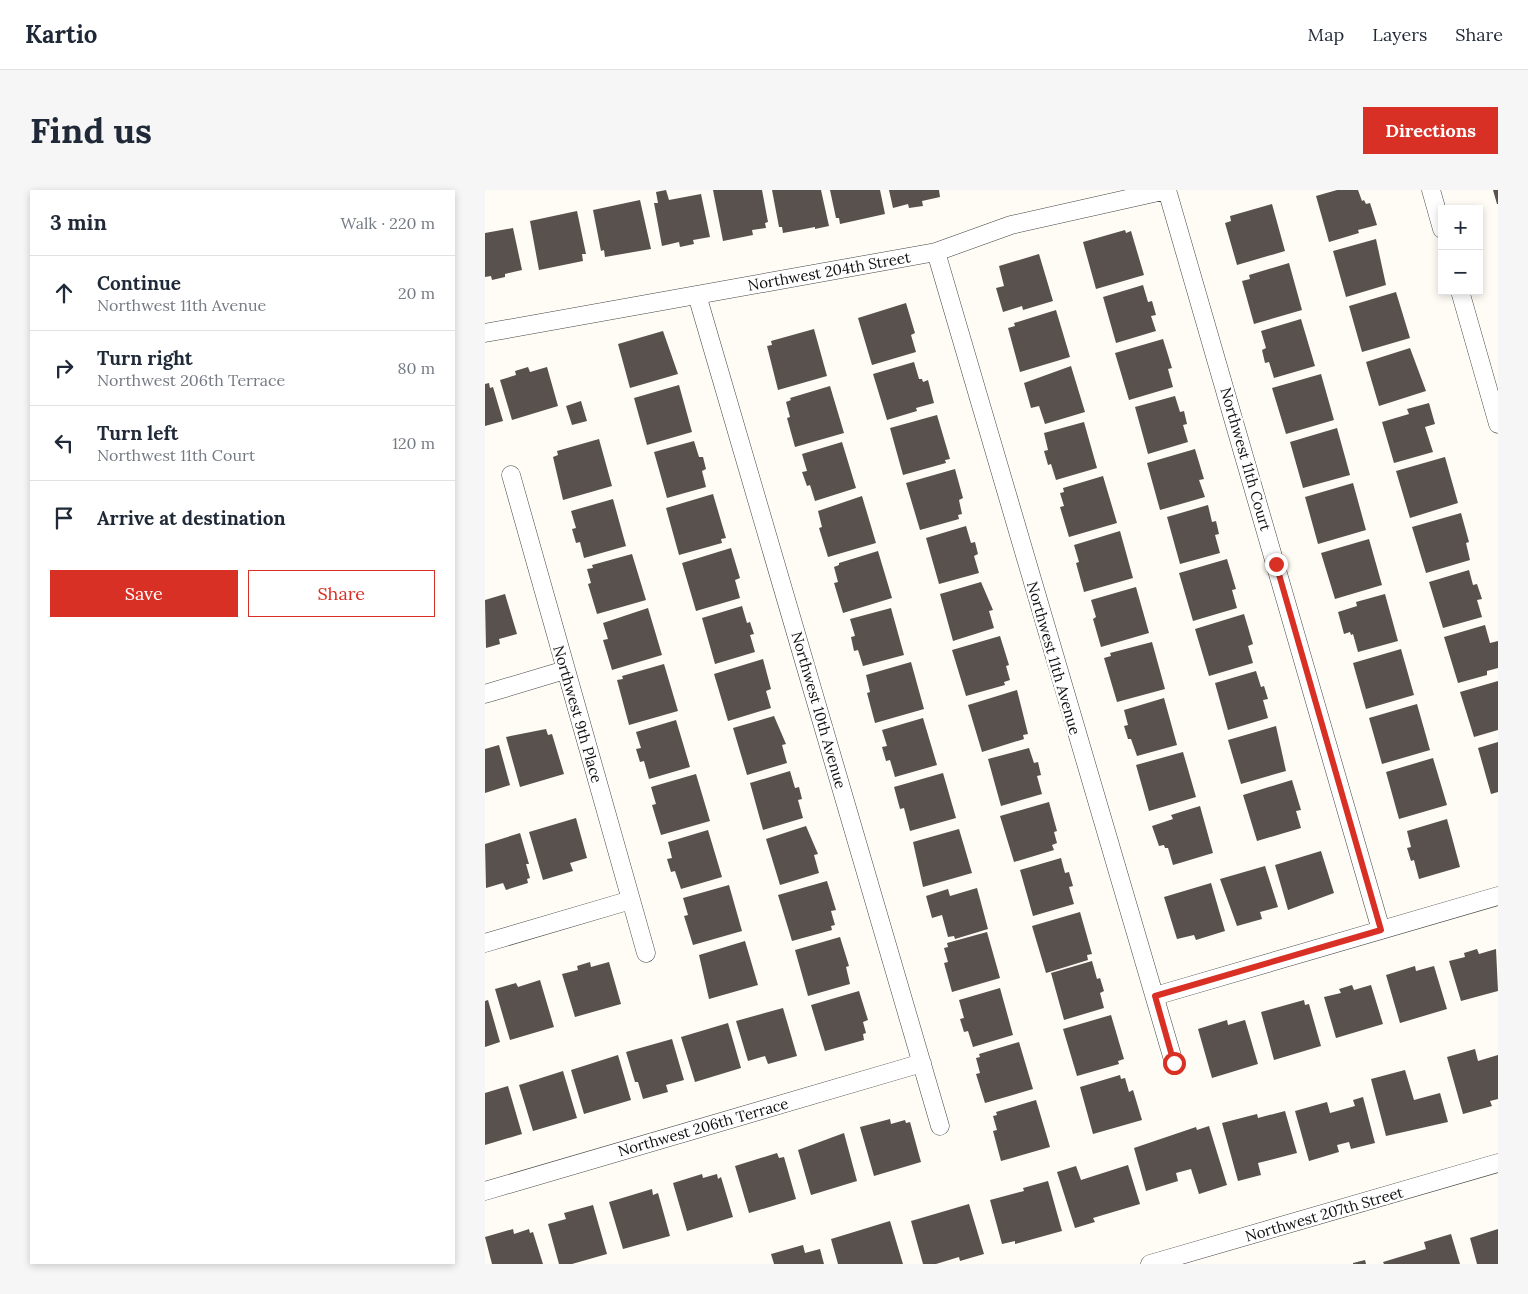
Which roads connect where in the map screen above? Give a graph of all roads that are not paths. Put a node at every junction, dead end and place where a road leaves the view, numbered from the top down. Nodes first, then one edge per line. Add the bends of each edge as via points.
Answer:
1 (1167, 190) edge
2 (1431, 190) edge
3 (1438, 215) edge
4 (936, 252) junction
5 (697, 295) junction
6 (1461, 295) edge
7 (485, 333) edge
8 (1498, 424) edge
9 (511, 475) dead end
10 (565, 670) junction
11 (485, 694) edge
12 (1498, 896) edge
13 (631, 900) junction
14 (1381, 930) junction
15 (485, 942) edge
16 (646, 953) dead end
17 (1155, 996) junction
18 (922, 1062) junction
19 (1174, 1063) dead end
20 (939, 1126) dead end
21 (1498, 1163) edge
22 (485, 1191) edge
23 (1150, 1264) edge

1 - 4 street, Northwest 204th Street via 1011,225
1 - 14 street, Northwest 11th Court
2 - 3 street
4 - 5 street, Northwest 204th Street
4 - 17 street, Northwest 11th Avenue
5 - 7 street, Northwest 204th Street
5 - 18 street, Northwest 10th Avenue
6 - 8 street
9 - 10 street, Northwest 9th Place
10 - 11 street
10 - 13 street, Northwest 9th Place
12 - 14 street
13 - 15 street
13 - 16 street, Northwest 9th Place
14 - 17 street
17 - 19 street, Northwest 11th Avenue
18 - 20 street, Northwest 10th Avenue
18 - 22 street, Northwest 206th Terrace
21 - 23 street, Northwest 207th Street

